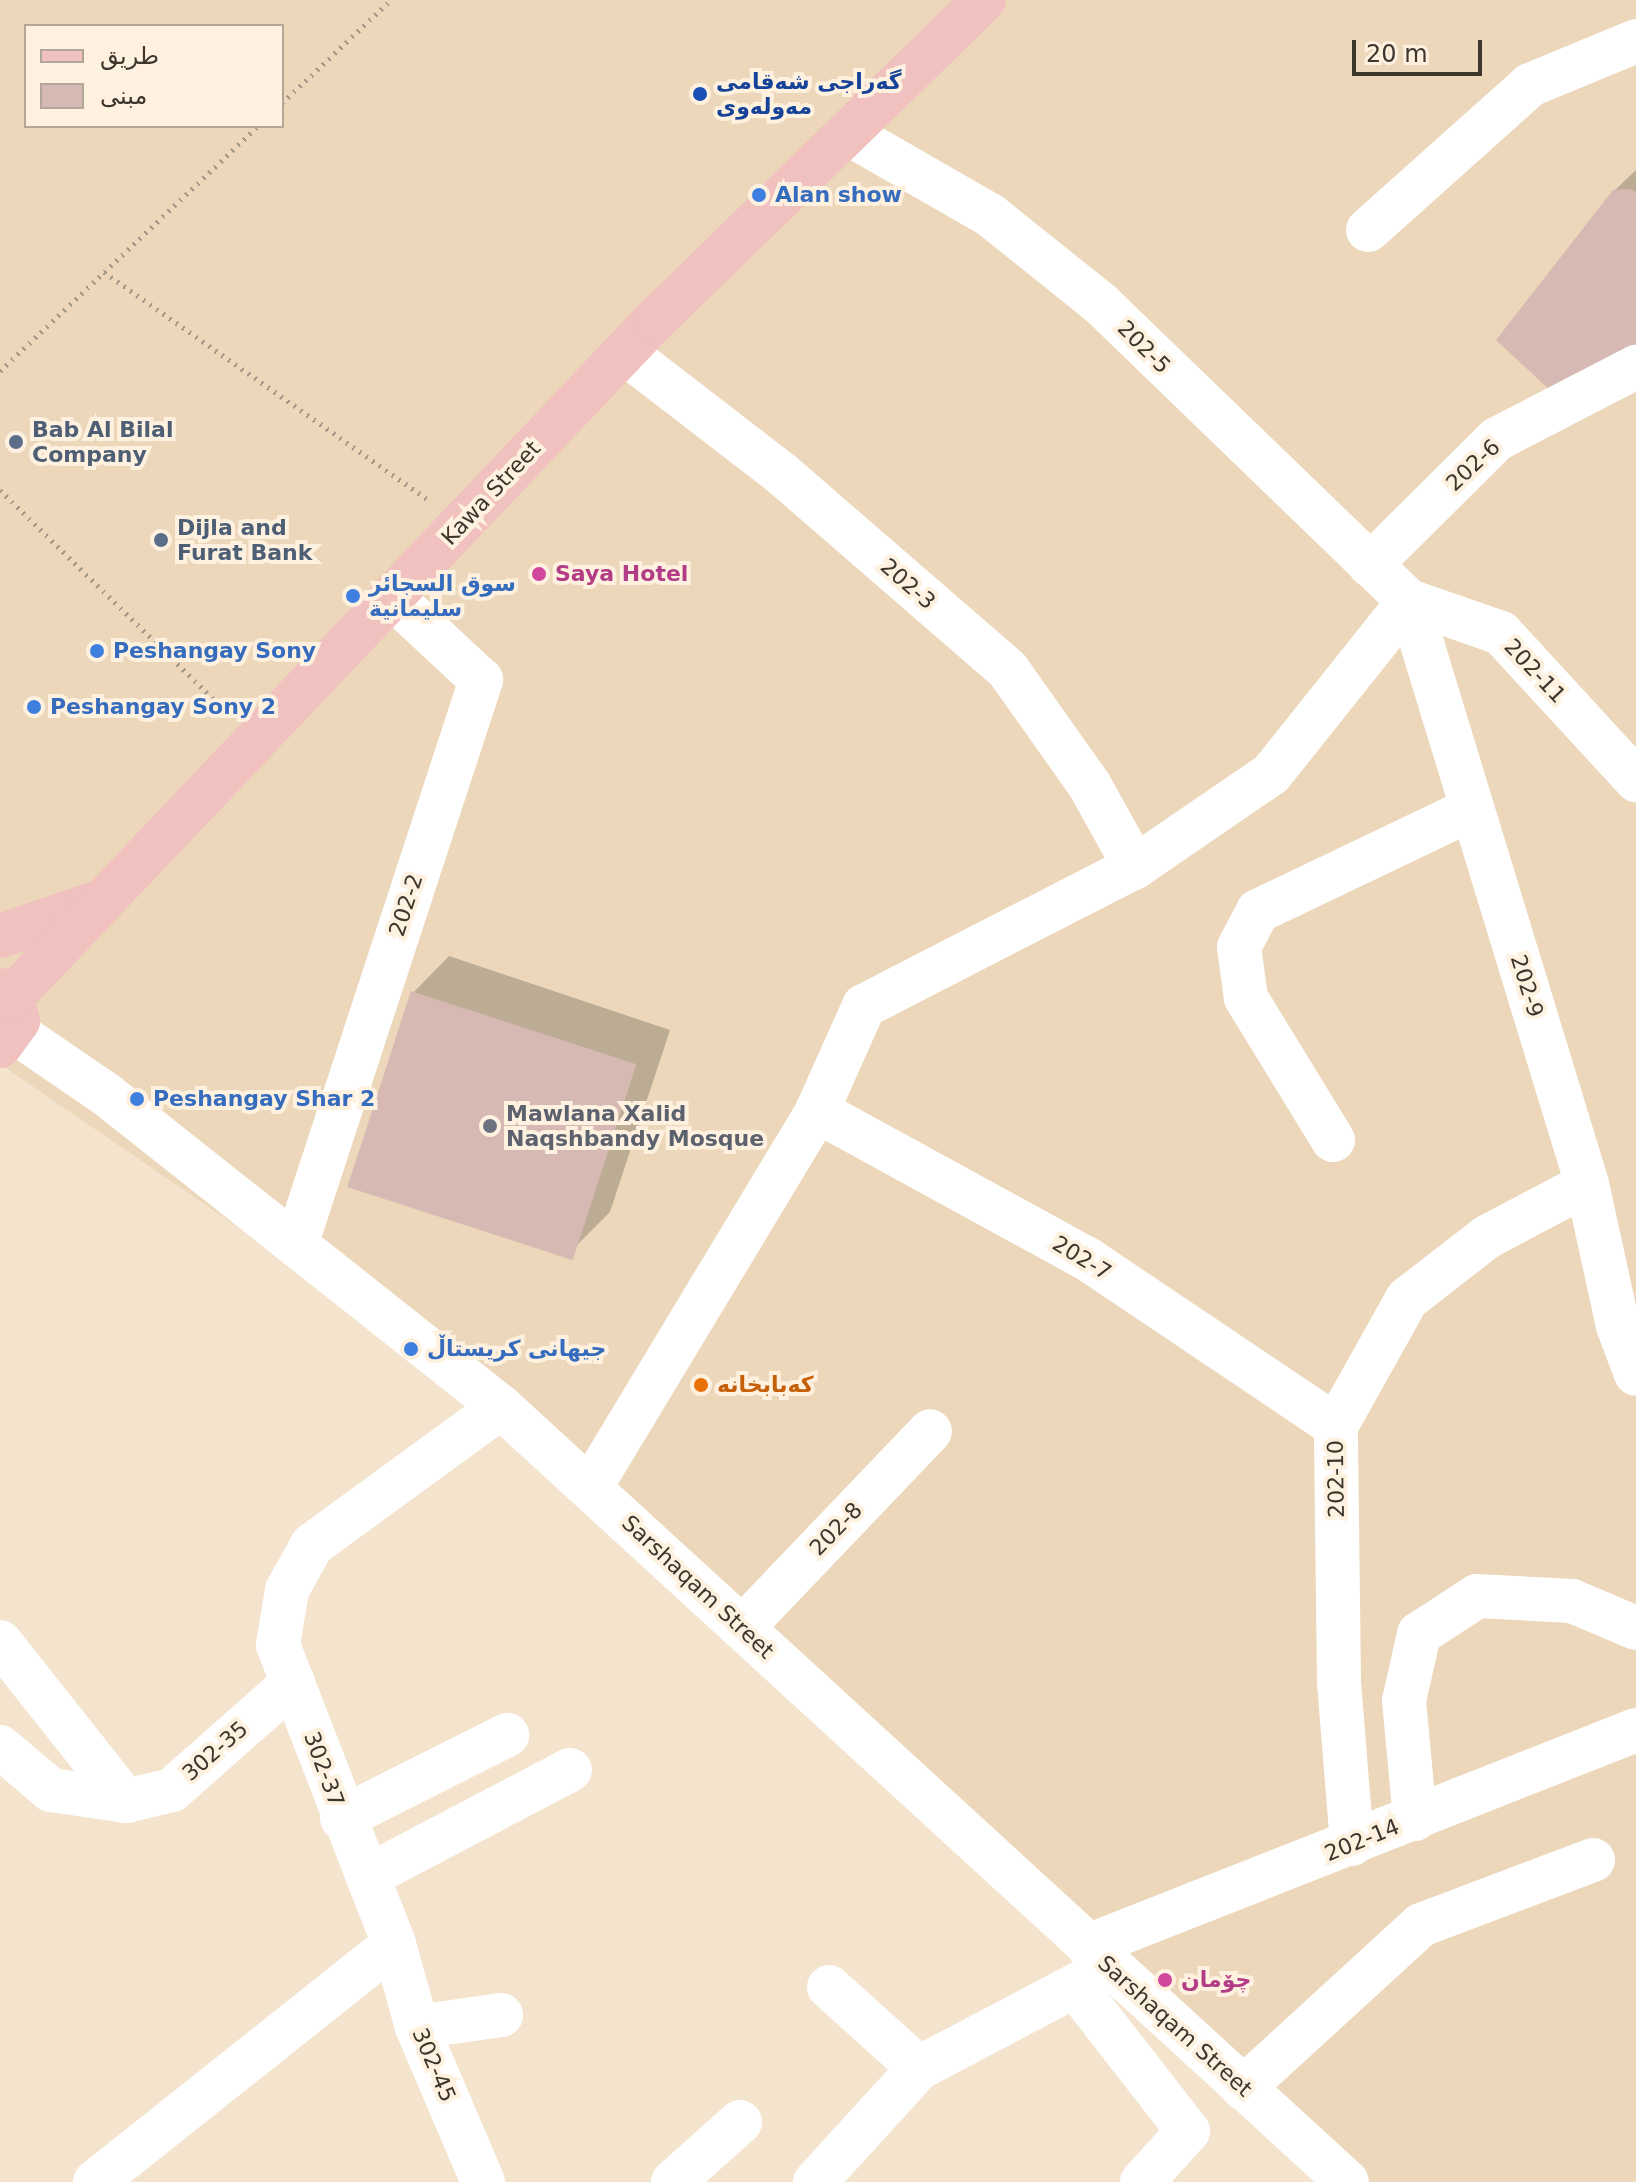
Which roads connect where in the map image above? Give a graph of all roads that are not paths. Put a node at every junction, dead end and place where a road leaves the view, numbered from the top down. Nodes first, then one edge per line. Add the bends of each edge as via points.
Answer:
1 (984, 0) edge
2 (1636, 41) edge
3 (849, 134) junction
4 (1368, 230) dead end
5 (625, 353) junction
6 (1636, 367) edge
7 (1370, 565) junction
8 (393, 598) junction
9 (1409, 601) junction
10 (1636, 780) edge
11 (1472, 809) junction
12 (1135, 867) junction
13 (109, 898) junction
14 (0, 936) edge
15 (7, 1016) edge
16 (817, 1111) junction
17 (1333, 1140) dead end
18 (1587, 1184) junction
19 (296, 1245) junction
20 (1636, 1374) edge
21 (501, 1407) junction
22 (1336, 1426) junction
23 (930, 1431) dead end
24 (590, 1488) junction
25 (742, 1628) junction
26 (1636, 1628) edge
27 (0, 1642) edge
28 (293, 1683) junction
29 (1636, 1730) edge
30 (507, 1735) dead end
31 (0, 1747) edge
32 (570, 1770) dead end
33 (126, 1801) junction
34 (342, 1818) junction
35 (1415, 1819) junction
36 (1352, 1844) junction
37 (1593, 1860) dead end
38 (368, 1876) junction
39 (394, 1944) junction
40 (1091, 1967) junction
41 (829, 1987) dead end
42 (501, 2015) dead end
43 (417, 2027) junction
44 (919, 2068) junction
45 (1243, 2088) junction
46 (740, 2122) dead end
47 (95, 2182) edge
48 (483, 2182) edge
49 (673, 2182) edge
50 (815, 2182) edge
51 (1142, 2182) edge
52 (1347, 2182) edge

1 - 3 main road, Kawa Street
2 - 4 street via 1530,85
3 - 5 main road, Kawa Street
3 - 7 street, 202-5 via 990,215 1101,304
5 - 8 main road, Kawa Street
5 - 12 street, 202-3 via 782,474 1008,670 1090,786
6 - 7 street, 202-6 via 1497,439
7 - 9 street, 202-5
8 - 13 main road, Kawa Street
8 - 19 street, 202-2 via 481,680
9 - 10 street, 202-11 via 1501,633
9 - 11 street, 202-9
9 - 12 street via 1271,774
11 - 17 street via 1258,911 1239,947 1246,998
11 - 18 street, 202-9
12 - 16 street via 864,1006
13 - 14 main road
13 - 15 main road, Kawa Street
15 - 19 street, Sarshaqam Street
16 - 22 street, 202-7 via 1086,1258
16 - 24 street
18 - 20 street, 202-9 via 1618,1326
18 - 22 street, 202-10 via 1487,1237 1407,1299
19 - 21 street, Sarshaqam Street
21 - 24 street, Sarshaqam Street
21 - 28 street, 302-37 via 312,1545 287,1590 278,1645
22 - 36 street, 202-10 via 1339,1683
23 - 25 street, 202-8
24 - 25 street, Sarshaqam Street
25 - 40 street, Sarshaqam Street
26 - 35 street via 1572,1601 1477,1596 1419,1634 1404,1701
27 - 33 street
28 - 33 street, 302-35 via 172,1790
28 - 34 street, 302-37
29 - 35 street, 202-14
30 - 34 street
31 - 33 street, 302-35 via 51,1790
32 - 38 street
34 - 38 street, 302-37
35 - 36 street, 202-14
36 - 40 street, 202-14
37 - 45 street via 1421,1925
38 - 39 street, 302-37
39 - 43 street, 302-45
39 - 47 street
40 - 44 street, 202-14
40 - 45 street, Sarshaqam Street
40 - 51 street via 1188,2131
41 - 44 street
42 - 43 street
43 - 48 street, 302-45
44 - 50 street, 202-14
45 - 52 street, Sarshaqam Street
46 - 49 street

